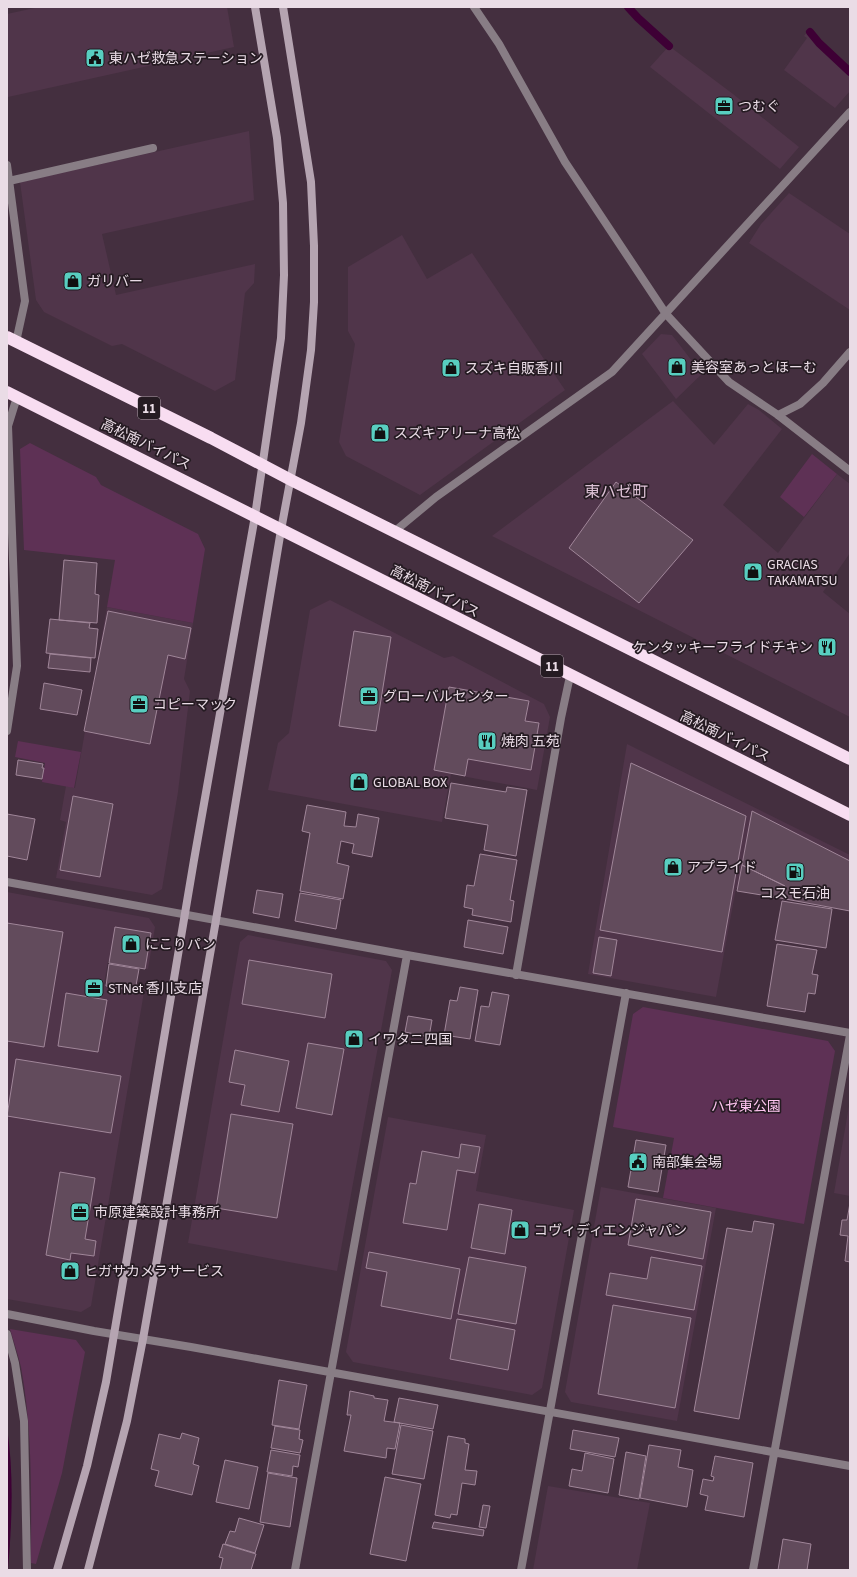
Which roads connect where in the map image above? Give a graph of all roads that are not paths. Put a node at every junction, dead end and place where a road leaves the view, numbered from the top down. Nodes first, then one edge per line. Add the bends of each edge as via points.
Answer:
1 (255, 7) edge
2 (284, 7) edge
3 (475, 7) edge
4 (850, 112) edge
5 (153, 148) dead end
6 (7, 165) edge
7 (9, 181) junction
8 (666, 314) junction
9 (11, 340) edge
10 (850, 352) edge
11 (12, 395) edge
12 (778, 415) junction
13 (262, 464) junction
14 (850, 471) edge
15 (291, 480) junction
16 (255, 516) junction
17 (281, 530) junction
18 (395, 531) junction
19 (570, 676) junction
20 (11, 689) edge
21 (7, 731) edge
22 (850, 759) edge
23 (850, 815) edge
24 (7, 882) edge
25 (185, 914) junction
26 (216, 920) junction
27 (407, 955) junction
28 (516, 975) junction
29 (626, 994) junction
30 (850, 1034) edge
31 (7, 1314) edge
32 (7, 1334) edge
33 (113, 1334) junction
34 (143, 1339) junction
35 (331, 1372) junction
36 (550, 1412) junction
37 (774, 1452) junction
38 (850, 1466) edge
39 (27, 1570) edge
40 (58, 1570) edge
41 (88, 1570) edge
42 (295, 1570) edge
43 (522, 1570) edge
44 (753, 1570) edge

1 - 13 street via 277,138 283,203 284,276 281,338
2 - 15 street via 312,182 314,246 311,350
3 - 8 street via 499,44 565,162
4 - 8 street
5 - 7 street
6 - 7 street
7 - 9 street via 25,301
8 - 12 street via 729,382
8 - 18 street via 612,372 436,497
9 - 13 highway, 11
10 - 12 street via 823,383 800,404
11 - 16 highway, 高松南バイパス / 11
11 - 20 street via 8,426 17,666
12 - 14 street
13 - 15 highway, 11
13 - 16 street
15 - 17 street
15 - 18 highway, 11
16 - 17 highway, 高松南バイパス / 11
16 - 25 street
17 - 19 highway, 高松南バイパス / 11
17 - 26 street
18 - 22 highway, 11
19 - 23 highway, 高松南バイパス / 11
19 - 28 street
20 - 21 street
24 - 25 street
25 - 26 street
25 - 33 street
26 - 27 street
26 - 34 street
27 - 28 street
27 - 35 street
28 - 29 street
29 - 30 street
29 - 36 street
30 - 37 street
31 - 33 street
32 - 39 street via 15,1363 24,1421
33 - 34 street
33 - 40 street via 106,1382 88,1466
34 - 35 street
34 - 41 street via 127,1421
35 - 36 street
35 - 42 street
36 - 37 street
36 - 43 street
37 - 38 street
37 - 44 street

